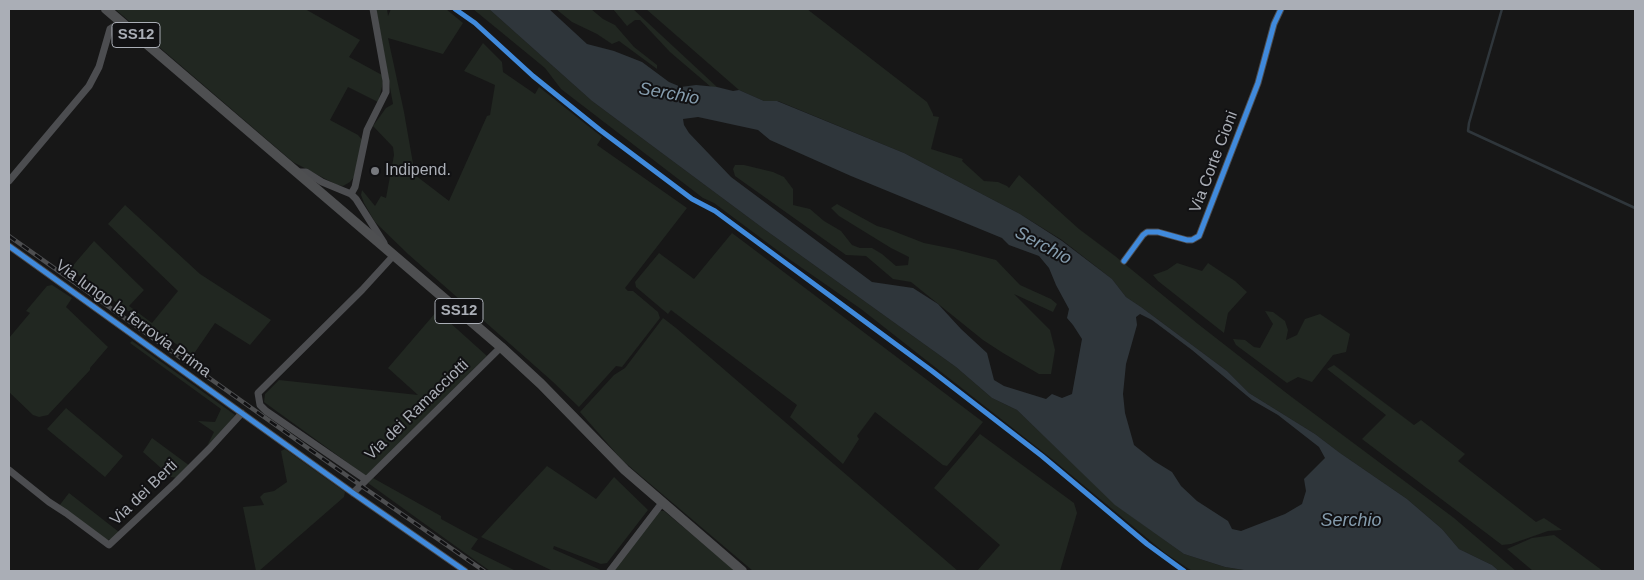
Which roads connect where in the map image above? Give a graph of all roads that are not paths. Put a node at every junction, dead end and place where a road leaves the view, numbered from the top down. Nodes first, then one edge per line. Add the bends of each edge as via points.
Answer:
1 (106, 9) edge
2 (373, 9) edge
3 (1281, 9) edge
4 (121, 22) junction
5 (296, 172) junction
6 (9, 181) edge
7 (351, 194) junction
8 (9, 246) edge
9 (391, 252) junction
10 (1124, 261) dead end
11 (501, 347) junction
12 (242, 413) junction
13 (9, 470) edge
14 (365, 479) junction
15 (353, 493) junction
16 (662, 503) junction
17 (465, 571) edge
18 (610, 571) edge
19 (742, 571) edge

1 - 4 main road, SS12
2 - 7 street via 386,92 367,130
3 - 10 street, Via Corte Cioni via 1258,83 1200,236 1187,240 1147,232
4 - 5 main road, SS12
4 - 6 street via 110,29 99,67 89,86
5 - 7 street via 306,172
5 - 9 main road, SS12
7 - 9 street
8 - 12 street, Via lungo la ferrovia Prima
9 - 11 main road, SS12
9 - 14 street via 362,290 258,394 260,405 266,411
11 - 14 street, Via dei Ramacciotti
11 - 16 main road, SS12
12 - 13 street, Via dei Berti via 109,546
12 - 15 street, Via lungo la ferrovia Prima
14 - 15 street, Via dei Ramacciotti
15 - 17 street, Via lungo la ferrovia Prima
16 - 18 street
16 - 19 main road, SS12

